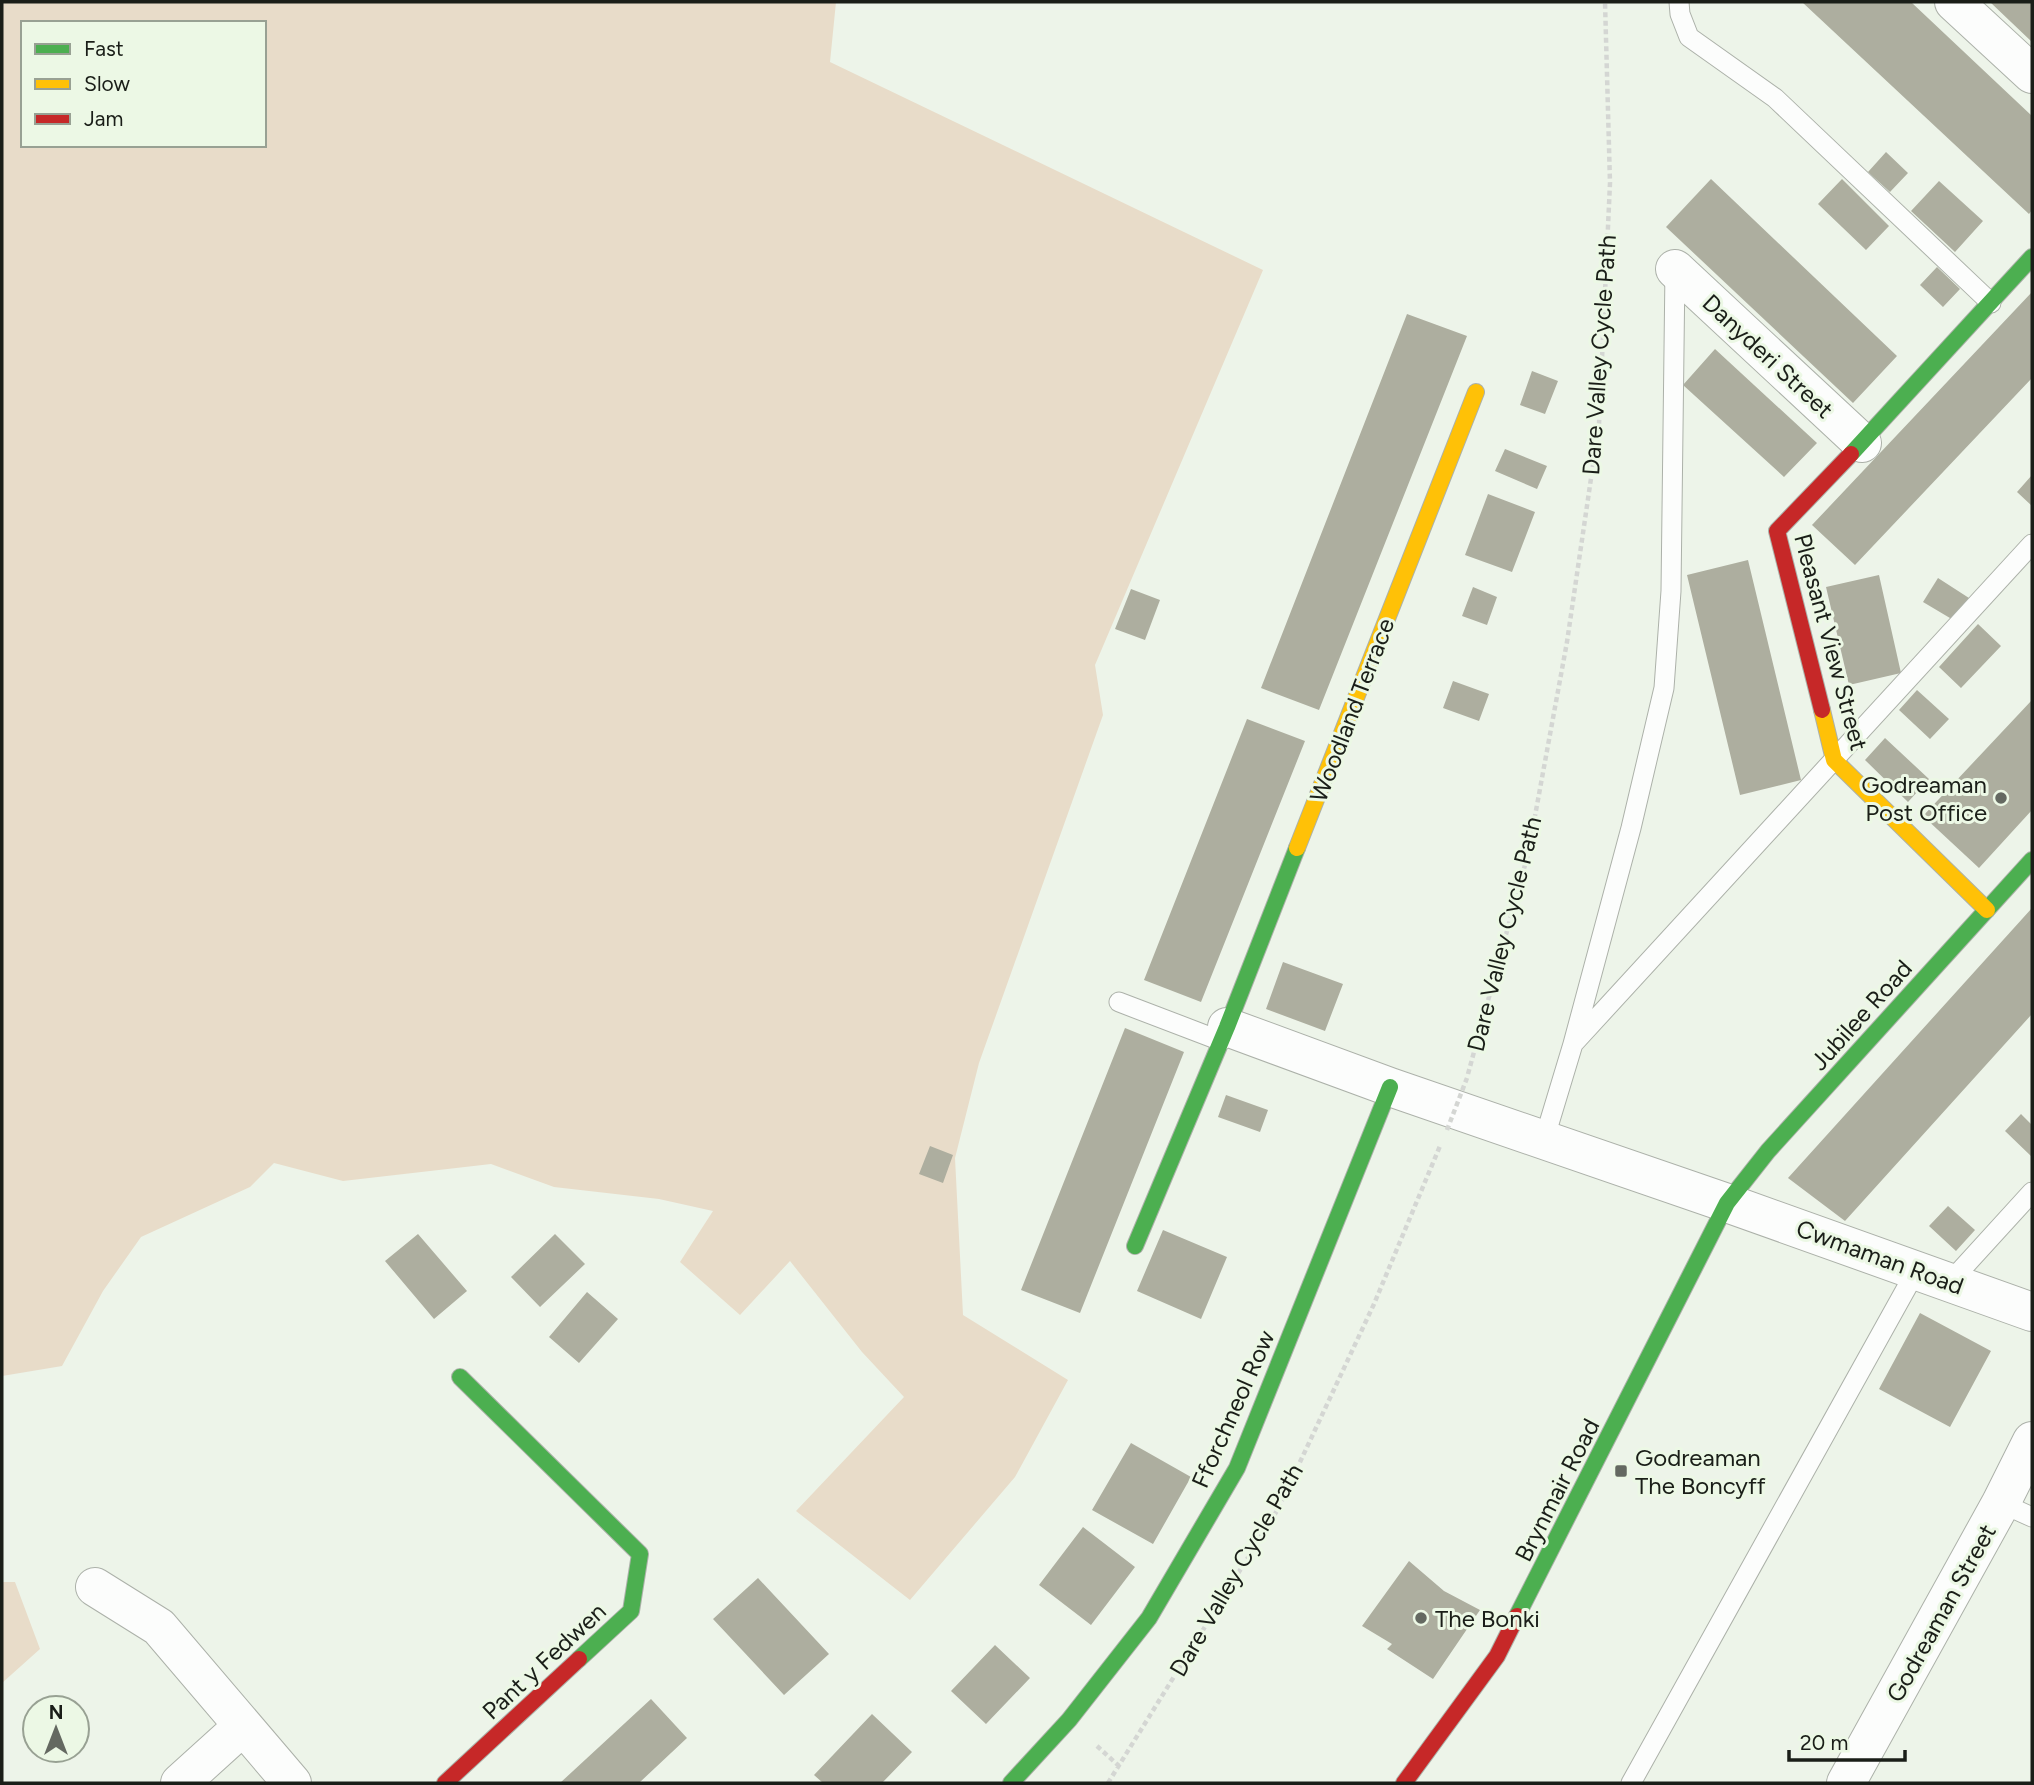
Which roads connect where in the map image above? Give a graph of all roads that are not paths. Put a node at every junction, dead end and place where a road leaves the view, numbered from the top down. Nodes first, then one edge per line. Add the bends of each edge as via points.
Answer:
1 (1679, 2) edge
2 (1954, 2) edge
3 (2032, 74) edge
4 (2032, 257) edge
5 (1675, 269) joint
6 (1991, 303) junction
7 (1476, 392) dead end
8 (1862, 443) junction
9 (2032, 544) edge
10 (1834, 760) junction
11 (2032, 860) edge
12 (1987, 911) junction
13 (1119, 1002) dead end
14 (1224, 1034) junction
15 (1573, 1044) junction
16 (1390, 1087) junction
17 (1544, 1140) junction
18 (2032, 1192) edge
19 (1727, 1203) junction
20 (1135, 1246) dead end
21 (1933, 1277) junction
22 (2032, 1312) edge
23 (460, 1377) dead end
24 (2032, 1441) edge
25 (2017, 1510) edge
26 (95, 1587) dead end
27 (243, 1726) junction
28 (180, 1783) edge
29 (292, 1783) edge
30 (445, 1783) edge
31 (1011, 1783) edge
32 (1404, 1783) edge
33 (1631, 1783) edge
34 (1846, 1783) edge

1 - 6 lane via 1689,37 1775,98
2 - 3 street
4 - 6 street, Pleasant View Street
5 - 8 street, Danyderi Street
5 - 15 lane via 1671,591 1664,688
6 - 8 street, Pleasant View Street
7 - 14 street, Woodland Terrace
8 - 10 street, Pleasant View Street via 1777,531
9 - 10 lane
10 - 12 street, Pleasant View Street
10 - 15 lane
11 - 12 street, Jubilee Road
12 - 19 street, Jubilee Road via 1768,1150
13 - 14 lane
14 - 16 street
14 - 20 street, Woodland Terrace
15 - 17 lane
16 - 17 street
16 - 31 street, Fforchneol Row via 1237,1468 1149,1618 1069,1720
17 - 19 street
18 - 21 lane
19 - 21 street, Cwmaman Road
19 - 32 street, Brynmair Road via 1497,1656
21 - 22 street, Cwmaman Road
21 - 33 lane
23 - 30 street, Pant y Fedwen via 640,1554 631,1611
24 - 25 street, Godreaman Street
25 - 34 street, Godreaman Street
26 - 27 street via 159,1628
27 - 28 street
27 - 29 street

